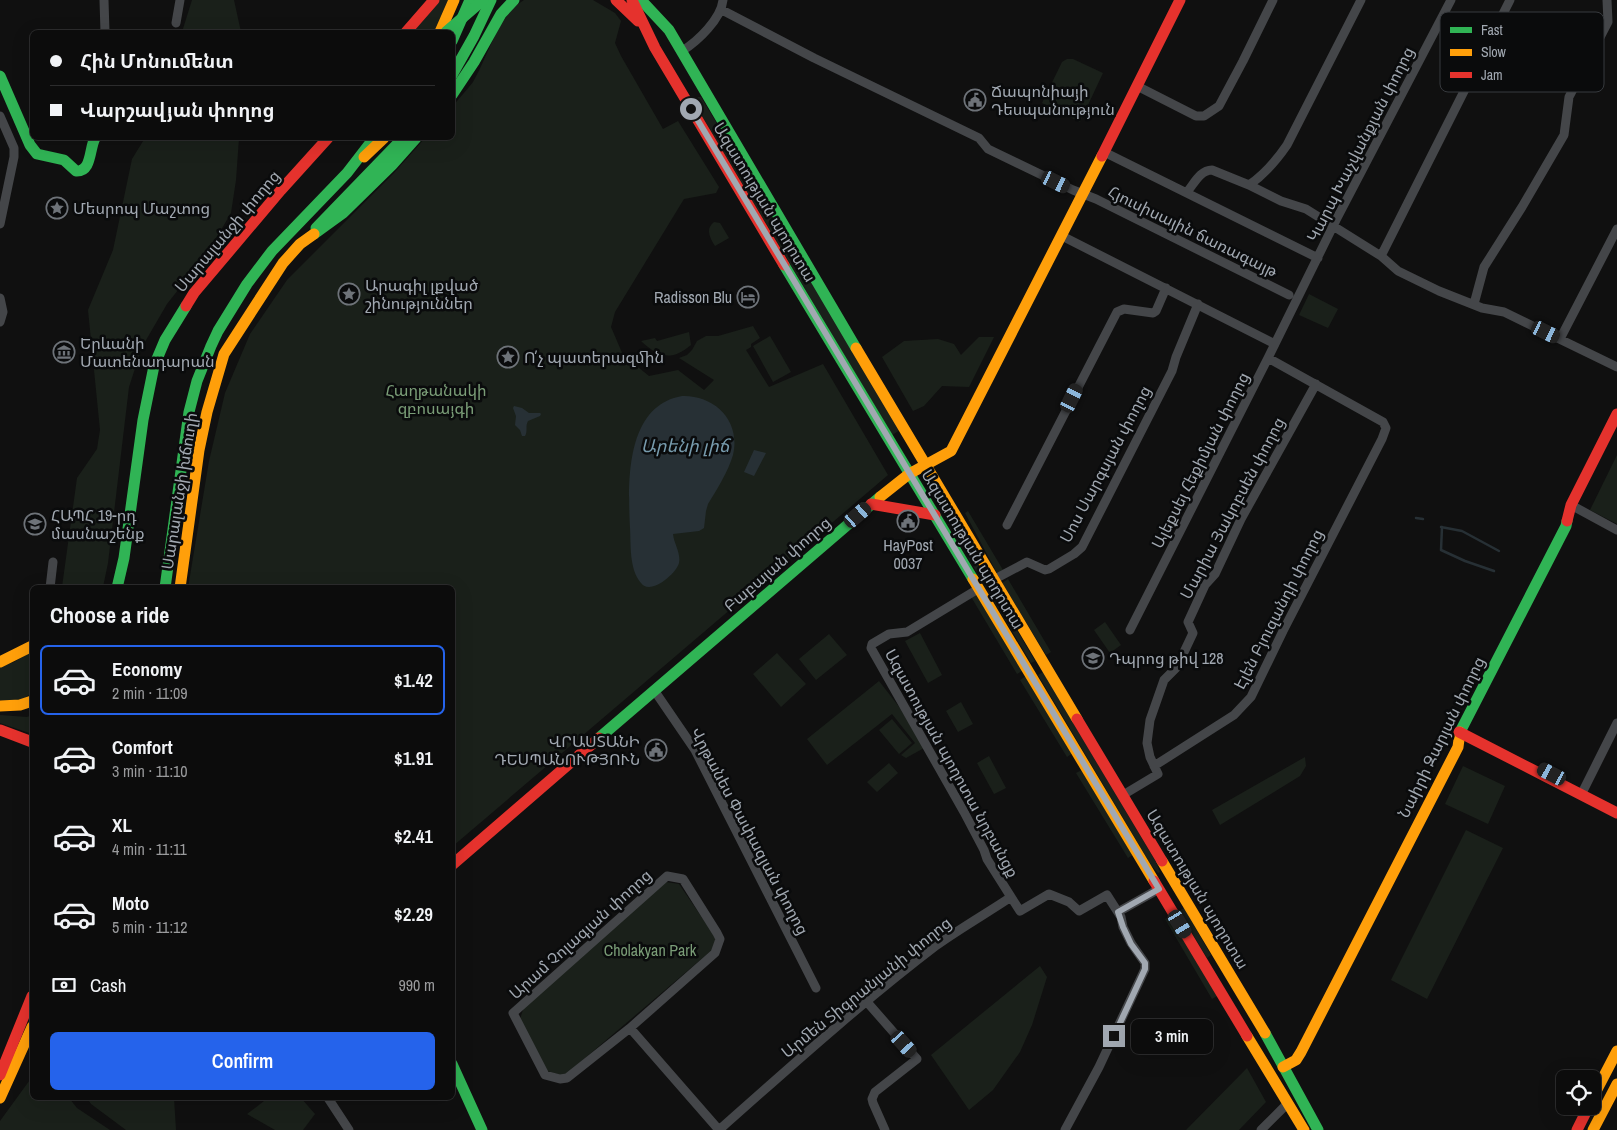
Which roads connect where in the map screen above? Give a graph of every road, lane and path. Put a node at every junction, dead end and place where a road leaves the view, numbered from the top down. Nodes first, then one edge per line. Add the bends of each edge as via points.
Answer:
1 (104, 0) edge
2 (180, 0) edge
3 (434, 0) edge
4 (454, 0) edge
5 (470, 0) edge
6 (484, 0) edge
7 (491, 0) edge
8 (514, 0) edge
9 (616, 0) edge
10 (632, 0) edge
11 (641, 0) edge
12 (651, 0) edge
13 (1180, 0) edge
14 (1272, 0) edge
15 (1361, 0) edge
16 (1451, 0) edge
17 (1510, 0) edge
18 (1607, 0) edge
19 (722, 5) edge
20 (1445, 12) edge
21 (1504, 12) edge
22 (1440, 21) edge
23 (176, 23) dead end
24 (105, 30) edge
25 (408, 30) edge
26 (441, 30) edge
27 (448, 30) edge
28 (646, 30) junction
29 (669, 30) junction
30 (1604, 30) edge
31 (455, 34) edge
32 (655, 48) junction
33 (682, 51) junction
34 (455, 70) edge
35 (695, 74) junction
36 (0, 76) edge
37 (1137, 86) junction
38 (455, 91) edge
39 (1464, 92) edge
40 (1572, 92) edge
41 (0, 116) edge
42 (94, 140) edge
43 (315, 140) edge
44 (326, 140) edge
45 (373, 140) edge
46 (382, 140) edge
47 (401, 140) edge
48 (414, 140) edge
49 (1104, 152) junction
50 (348, 173) junction
51 (1249, 185) junction
52 (284, 186) junction
53 (1187, 192) junction
54 (1083, 194) junction
55 (0, 224) edge
56 (1334, 225) junction
57 (1617, 229) edge
58 (1062, 236) junction
59 (300, 244) junction
60 (1381, 256) junction
61 (1318, 258) junction
62 (1166, 288) junction
63 (1289, 295) dead end
64 (0, 298) edge
65 (1296, 303) joint
66 (1198, 304) junction
67 (1474, 304) junction
68 (0, 322) edge
69 (1560, 339) junction
70 (1275, 344) junction
71 (211, 346) junction
72 (224, 354) junction
73 (1268, 358) junction
74 (1617, 367) edge
75 (1316, 384) junction
76 (1617, 414) edge
77 (1617, 428) edge
78 (925, 464) junction
79 (909, 474) junction
80 (872, 504) junction
81 (1574, 507) junction
82 (935, 515) junction
83 (1007, 525) dead end
84 (1617, 530) edge
85 (53, 562) dead end
86 (993, 580) junction
87 (50, 585) edge
88 (118, 585) edge
89 (165, 585) edge
90 (180, 585) edge
91 (978, 588) junction
92 (1130, 630) dead end
93 (30, 647) edge
94 (0, 662) edge
95 (654, 690) junction
96 (30, 701) edge
97 (0, 706) edge
98 (1617, 723) edge
99 (1461, 729) junction
100 (0, 730) edge
101 (30, 741) edge
102 (1154, 766) junction
103 (1583, 792) junction
104 (1123, 795) junction
105 (1617, 807) edge
106 (1617, 813) edge
107 (455, 862) edge
108 (1159, 889) junction
109 (1011, 897) junction
110 (1118, 912) junction
111 (816, 988) dead end
112 (30, 1001) edge
113 (30, 1001) edge
114 (867, 1002) junction
115 (1249, 1005) junction
116 (1235, 1013) junction
117 (630, 1028) junction
118 (30, 1031) edge
119 (1617, 1051) edge
120 (0, 1052) edge
121 (1284, 1067) junction
122 (455, 1071) edge
123 (1605, 1074) junction
124 (0, 1075) edge
125 (1617, 1080) edge
126 (1601, 1082) edge
127 (1617, 1084) edge
128 (0, 1098) edge
129 (329, 1100) edge
130 (1303, 1104) junction
131 (1290, 1107) junction
132 (1584, 1115) edge
133 (349, 1130) edge
134 (482, 1130) edge
135 (719, 1130) edge
136 (885, 1130) edge
137 (1065, 1130) edge
138 (1261, 1130) edge
139 (1295, 1130) edge
140 (1304, 1130) edge
141 (1318, 1130) edge
142 (1326, 1130) edge
143 (1577, 1130) edge
144 (1593, 1130) edge

1 - 24 street
2 - 23 street
3 - 25 main road
4 - 26 main road
5 - 31 main road
6 - 27 main road, bridge
7 - 34 main road
8 - 38 main road via 499,18
9 - 28 main road
10 - 28 main road, Ազատության պողոտա
11 - 29 main road, Ազատության պողոտա
12 - 29 main road
13 - 37 main road, Բաբայան փողոց
14 - 37 street via 1219,106 1204,116 1196,116
15 - 51 street via 1287,145 1261,177
16 - 20 street, Կարպ Խաչվանքյան փողոց
17 - 21 street
18 - 30 street via 1608,22
19 - 33 street via 702,34
19 - 54 street, Հյուսիսային ճառագայթ via 814,58 979,138 988,149
22 - 56 street, Կարպ Խաչվանքյան փողոց
28 - 32 main road, Ազատության պողոտա
29 - 33 main road, Ազատության պողոտա
32 - 35 main road via 666,38
32 - 79 main road, Ազատության պողոտա
33 - 35 main road, Ազատության պողոտա
35 - 78 main road, Ազատության պողոտա
36 - 42 main road via 37,154 60,158 77,172 82,171 86,168
37 - 49 main road, Բաբայան փողոց
39 - 60 street
40 - 67 street via 1564,135 1484,267
41 - 55 street via 14,148
43 - 52 main road
44 - 52 main road, Սարալանջի փողոց
45 - 50 main road
46 - 50 main road, Սարալանջի խճուղի
47 - 59 main road, Սարալանջի խճուղի
48 - 59 main road via 343,213
49 - 53 street
49 - 54 main road, Բաբայան փողոց
50 - 71 main road, Սարալանջի խճուղի via 272,251 247,284
51 - 53 street via 1206,170
51 - 56 street via 1306,209
52 - 88 main road, Սարալանջի փողոց via 194,293 165,340 154,366
53 - 61 street
54 - 58 main road, Բաբայան փողոց
54 - 63 street, Հյուսիսային ճառագայթ
56 - 60 street
56 - 61 street, Կարպ Խաչվանքյան փողոց
57 - 69 street
58 - 62 street
58 - 78 main road, Բաբայան փողոց via 951,451
59 - 72 main road, Սարալանջի խճուղի via 283,263
60 - 67 street via 1398,271 1448,296
61 - 65 street, Կարպ Խաչվանքյան փողոց
62 - 66 street
62 - 83 street via 1153,313 1124,309 1117,312
64 - 68 street via 3,312
65 - 70 street, Ալեքսեյ Հեքիմյան փողոց
66 - 70 street
66 - 86 street, Սոս Սարգսյան փողոց via 1172,371 1079,551 1049,569 1027,562
67 - 69 street via 1504,312
69 - 74 street
70 - 73 street, Ալեքսեյ Հեքիմյան փողոց
71 - 72 main road via 213,352
71 - 89 main road, Սարալանջի խճուղի via 197,380 190,412
72 - 90 main road, Սարալանջի խճուղի via 199,450
73 - 75 street
73 - 92 street, Ալեքսեյ Հեքիմյան փողոց
75 - 102 street, Մարիա Յակոբսեն փողոց via 1241,519 1215,574 1205,585 1188,622 1193,633 1177,667 1164,680 1150,720 1147,743
75 - 102 street, Էլեն Բյուզանդի փողոց via 1383,422 1386,428 1382,439 1251,697 1234,715
76 - 81 main road, Նաիրի Զարյան փողոց
77 - 81 main road, Նաիրի Զարյան փողոց
78 - 79 main road, Բաբայան փողոց
78 - 86 main road, Ազատության պողոտա
79 - 80 main road, Բաբայան փողոց
79 - 82 main road, Ազատության պողոտա
80 - 82 main road
80 - 95 main road, Բաբայան փողոց
81 - 84 street
81 - 99 main road, Նաիրի Զարյան փողոց
82 - 91 main road, Ազատության պողոտա
85 - 87 street
86 - 104 main road, Ազատության պողոտա
91 - 108 main road, Ազատության պողոտա
91 - 109 street, Ազատության պողոտա նրբանցք via 907,632 889,634 872,644 871,648
93 - 94 main road
95 - 107 main road, Բաբայան փողոց
95 - 111 street, Վրթանես Փափազյան փողոց via 695,750
96 - 97 main road
98 - 103 street
99 - 103 main road
99 - 121 main road, Նաիրի Զարյան փողոց via 1458,747 1322,1011 1296,1060
100 - 101 main road
102 - 104 street via 1158,774
103 - 105 main road
103 - 106 main road
104 - 115 main road, Ազատության պողոտա
108 - 110 street
108 - 116 main road, Ազատության պողոտա
109 - 110 street via 1020,911 1049,894 1069,902 1079,911 1107,895
109 - 114 street, Արմեն Տիգրանյանի փողոց via 938,945
110 - 137 street via 1131,944 1145,963 1145,969
112 - 120 main road
113 - 124 main road
114 - 135 street, Արմեն Տիգրանյանի փողոց
114 - 136 street via 917,1059 875,1092 873,1103
115 - 116 main road
115 - 121 main road, Ազատության պողոտա
116 - 131 main road, Ազատության պողոտա
117 - 117 street, Արամ Չոլագյան փողոց via 567,1078 560,1079 545,1075 513,1013 667,876 683,879 720,939 715,953
117 - 135 street
118 - 128 main road
119 - 123 main road
121 - 130 main road, Ազատության պողոտա
122 - 134 main road
123 - 125 street
123 - 126 main road
127 - 144 main road
129 - 133 street
130 - 141 main road, Ազատության պողոտա
130 - 142 main road, Ազատության պողոտա via 1318,1116
131 - 138 street
131 - 139 main road, Ազատության պողոտա
131 - 140 main road, Ազատության պողոտա
132 - 143 main road

